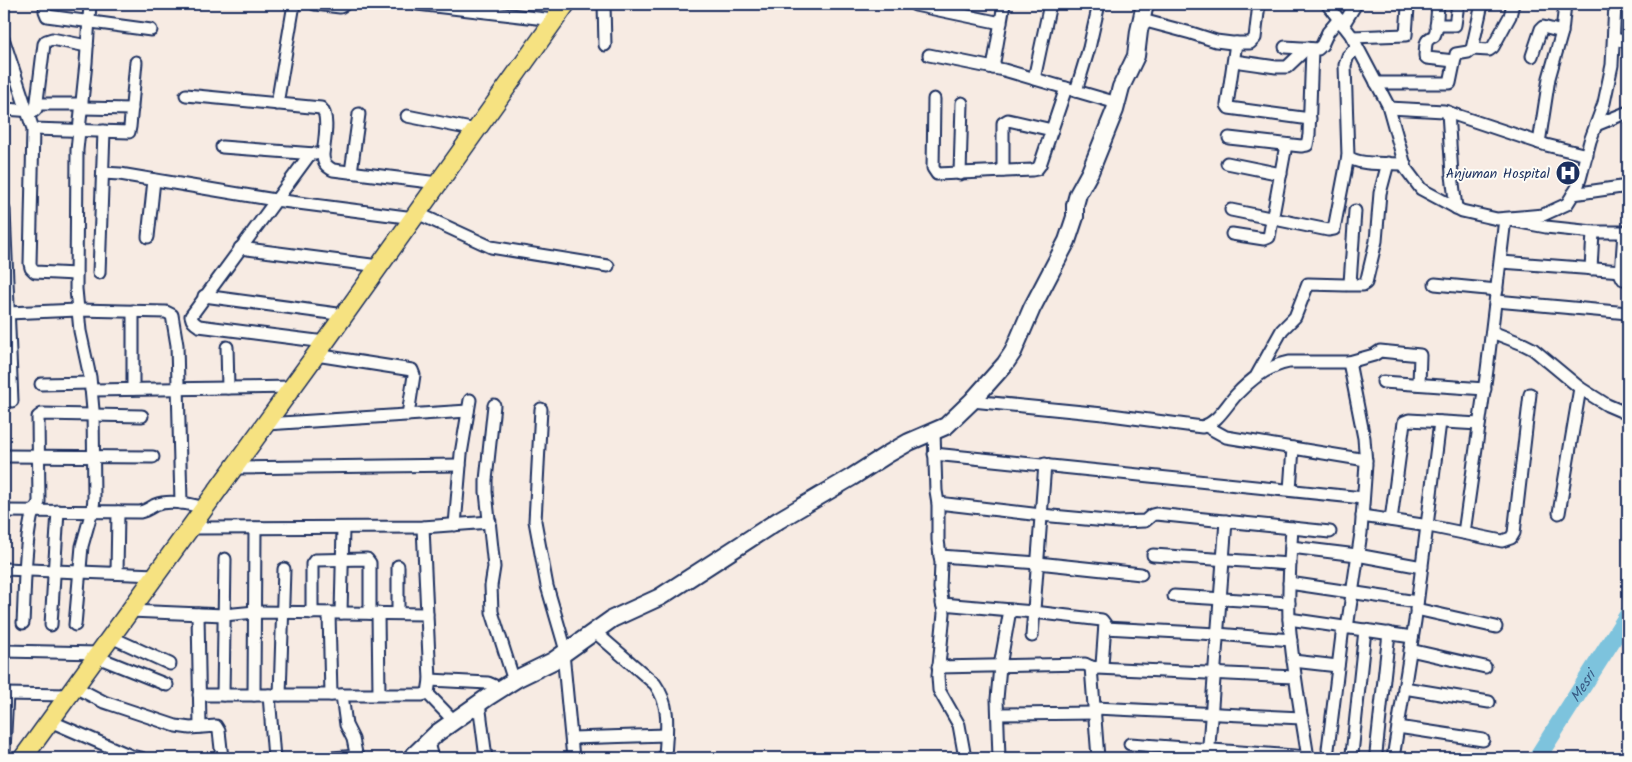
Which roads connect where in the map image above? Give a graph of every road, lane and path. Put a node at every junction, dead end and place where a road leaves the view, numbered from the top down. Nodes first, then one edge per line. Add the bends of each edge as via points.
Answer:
1 (46, 4) edge
2 (90, 4) edge
3 (294, 4) edge
4 (315, 4) edge
5 (346, 4) edge
6 (417, 4) edge
7 (566, 4) edge
8 (604, 4) edge
9 (1004, 4) edge
10 (1050, 4) edge
11 (1099, 4) edge
12 (1145, 4) edge
13 (1259, 4) edge
14 (1327, 4) edge
15 (1356, 4) edge
16 (1406, 4) edge
17 (1438, 4) edge
18 (1458, 4) edge
19 (1482, 4) edge
20 (1513, 4) edge
21 (1565, 4) edge
22 (1615, 4) edge
23 (915, 5) dead end
24 (554, 20) junction
25 (1142, 20) junction
26 (89, 21) junction
27 (1341, 22) junction
28 (1001, 23) junction
29 (1436, 25) junction
30 (151, 30) dead end
31 (1562, 32) junction
32 (1614, 39) junction
33 (4, 41) edge
34 (1355, 42) junction
35 (1628, 42) edge
36 (1236, 43) junction
37 (605, 45) dead end
38 (87, 46) junction
39 (1285, 47) dead end
40 (1310, 48) junction
41 (1472, 49) junction
42 (929, 55) dead end
43 (1532, 56) dead end
44 (1234, 61) junction
45 (1454, 61) junction
46 (136, 62) dead end
47 (993, 68) junction
48 (1034, 79) junction
49 (1376, 83) junction
50 (1071, 90) junction
51 (186, 95) dead end
52 (934, 99) dead end
53 (962, 103) dead end
54 (1117, 103) junction
55 (277, 104) junction
56 (82, 106) junction
57 (32, 107) junction
58 (1389, 108) junction
59 (4, 109) edge
60 (132, 109) junction
61 (1448, 112) junction
62 (1628, 112) edge
63 (359, 114) dead end
64 (407, 116) dead end
65 (1310, 119) junction
66 (1596, 125) junction
67 (33, 129) junction
68 (79, 130) junction
69 (476, 130) junction
70 (1052, 130) junction
71 (104, 131) junction
72 (1229, 138) dead end
73 (1539, 143) junction
74 (1286, 145) junction
75 (222, 147) dead end
76 (310, 154) junction
77 (323, 155) junction
78 (1587, 155) junction
79 (1348, 156) junction
80 (1226, 163) dead end
81 (1388, 163) junction
82 (1405, 164) junction
83 (351, 172) junction
84 (1003, 172) junction
85 (103, 173) junction
86 (960, 174) junction
87 (1281, 174) junction
88 (154, 180) junction
89 (438, 183) junction
90 (1628, 186) edge
91 (1573, 194) junction
92 (275, 200) junction
93 (1456, 208) junction
94 (4, 210) edge
95 (1231, 210) dead end
96 (1338, 211) junction
97 (1367, 212) junction
98 (415, 216) junction
99 (1273, 218) junction
100 (1505, 218) junction
101 (1593, 232) junction
102 (1626, 232) edge
103 (1232, 234) dead end
104 (148, 237) dead end
105 (240, 248) junction
106 (1501, 262) junction
107 (379, 266) junction
108 (608, 266) dead end
109 (1591, 268) junction
110 (98, 273) dead end
111 (76, 274) junction
112 (1625, 276) edge
113 (1435, 284) dead end
114 (1348, 285) junction
115 (204, 296) junction
116 (1496, 296) junction
117 (6, 308) edge
118 (78, 310) junction
119 (133, 311) junction
120 (1628, 313) edge
121 (345, 315) junction
122 (6, 330) edge
123 (1491, 334) junction
124 (228, 347) dead end
125 (320, 348) junction
126 (1348, 362) junction
127 (1256, 376) junction
128 (1383, 382) dead end
129 (41, 384) dead end
130 (1419, 384) junction
131 (91, 387) junction
132 (292, 387) junction
133 (178, 388) junction
134 (228, 388) junction
135 (1580, 388) junction
136 (133, 389) junction
137 (1485, 389) junction
138 (1530, 394) dead end
139 (12, 401) dead end
140 (972, 401) junction
141 (494, 405) dead end
142 (541, 409) dead end
143 (1628, 414) edge
144 (93, 415) junction
145 (408, 415) junction
146 (142, 416) dead end
147 (1440, 422) junction
148 (266, 424) junction
149 (1480, 424) junction
150 (1206, 426) junction
151 (934, 432) junction
152 (1293, 448) junction
153 (934, 454) junction
154 (4, 456) edge
155 (38, 456) junction
156 (94, 457) junction
157 (153, 457) dead end
158 (1366, 460) junction
159 (1045, 464) junction
160 (460, 465) junction
161 (234, 468) junction
162 (1290, 490) junction
163 (1363, 498) junction
164 (180, 503) junction
165 (938, 503) junction
166 (204, 508) junction
167 (4, 511) edge
168 (35, 511) junction
169 (58, 511) junction
170 (92, 512) junction
171 (118, 512) junction
172 (1559, 513) dead end
173 (1041, 515) junction
174 (4, 516) edge
175 (1362, 516) junction
176 (1391, 520) junction
177 (1226, 521) junction
178 (490, 522) junction
179 (455, 525) junction
180 (1427, 526) junction
181 (422, 527) junction
182 (190, 528) junction
183 (255, 528) junction
184 (343, 528) junction
185 (1292, 528) junction
186 (1330, 532) dead end
187 (1464, 533) junction
188 (1291, 547) junction
189 (1153, 554) dead end
190 (1358, 555) junction
191 (940, 556) junction
192 (225, 559) dead end
193 (342, 559) junction
194 (1223, 559) junction
195 (1038, 563) junction
196 (1290, 564) junction
197 (398, 566) dead end
198 (1422, 567) junction
199 (4, 569) edge
200 (25, 569) junction
201 (284, 569) dead end
202 (54, 570) junction
203 (80, 572) junction
204 (117, 573) junction
205 (1141, 574) dead end
206 (156, 575) junction
207 (1289, 583) junction
208 (1352, 592) junction
209 (1174, 596) dead end
210 (1220, 599) junction
211 (1289, 603) junction
212 (942, 604) junction
213 (1417, 606) junction
214 (1010, 610) junction
215 (130, 612) junction
216 (255, 612) junction
217 (1034, 612) junction
218 (282, 613) junction
219 (312, 613) junction
220 (329, 613) junction
221 (341, 613) junction
222 (374, 613) junction
223 (398, 613) junction
224 (198, 614) junction
225 (427, 614) junction
226 (224, 615) junction
227 (1289, 619) junction
228 (23, 623) dead end
229 (51, 625) dead end
230 (75, 625) dead end
231 (1345, 627) junction
232 (1496, 627) dead end
233 (1105, 628) junction
234 (1366, 630) junction
235 (595, 632) junction
236 (1389, 633) junction
237 (1217, 634) junction
238 (1032, 636) dead end
239 (112, 637) junction
240 (1412, 637) junction
241 (1291, 640) junction
242 (1410, 650) junction
243 (4, 651) edge
244 (565, 652) junction
245 (98, 655) junction
246 (1293, 661) junction
247 (170, 664) dead end
248 (1000, 666) junction
249 (1338, 666) junction
250 (938, 667) junction
251 (1094, 667) junction
252 (1485, 667) dead end
253 (1214, 674) junction
254 (1294, 677) junction
255 (430, 680) junction
256 (514, 681) junction
257 (167, 685) dead end
258 (1404, 688) junction
259 (72, 691) junction
260 (499, 691) junction
261 (427, 693) junction
262 (6, 694) edge
263 (379, 694) junction
264 (198, 695) junction
265 (223, 695) junction
266 (254, 695) junction
267 (274, 695) junction
268 (336, 695) junction
269 (1489, 702) dead end
270 (479, 704) junction
271 (1095, 711) junction
272 (1211, 713) junction
273 (998, 714) junction
274 (1302, 718) junction
275 (50, 722) junction
276 (455, 722) junction
277 (200, 726) junction
278 (1398, 727) junction
279 (666, 735) junction
280 (572, 738) junction
281 (1482, 740) dead end
282 (1130, 744) dead end
283 (1328, 749) dead end
284 (4, 750) edge
285 (430, 751) edge
286 (1376, 752) dead end
287 (1208, 754) edge
288 (1352, 754) dead end
289 (134, 757) edge
290 (357, 757) edge
291 (1308, 757) edge
292 (26, 758) edge
293 (222, 758) edge
294 (274, 758) edge
295 (332, 758) edge
296 (411, 758) edge
297 (486, 758) edge
298 (573, 758) edge
299 (665, 758) edge
300 (965, 758) edge
301 (999, 758) edge
302 (1098, 758) edge
303 (1394, 758) edge

1 - 26 street via 47,16
2 - 26 street
3 - 55 street
4 - 5 street via 340,8
6 - 24 street
7 - 24 main road
8 - 37 street
9 - 28 street
10 - 48 street
11 - 50 street via 1090,48
12 - 25 street
13 - 36 street via 1254,41
14 - 27 street
15 - 27 street
16 - 34 street via 1406,35
17 - 29 street
18 - 29 street via 1454,25
19 - 41 street
20 - 41 street via 1493,47 1489,50
21 - 31 street
22 - 32 street
23 - 28 street
24 - 69 main road
25 - 36 street via 1216,41
25 - 54 street via 1136,56
26 - 30 street
26 - 38 street
27 - 34 street
27 - 40 street via 1328,32 1321,47
28 - 47 street
29 - 45 street via 1435,34 1426,40 1424,56
31 - 43 street via 1543,27
31 - 73 street via 1549,78
32 - 35 street
32 - 66 street via 1612,65
33 - 57 street
34 - 49 street
34 - 79 street via 1345,65
36 - 44 street
38 - 56 street
38 - 57 street via 52,39 46,41
39 - 40 street
40 - 44 street via 1287,67
40 - 65 street
41 - 45 street via 1456,54
42 - 47 street
44 - 65 street via 1229,108
45 - 49 street via 1451,80 1447,84
46 - 60 street
47 - 48 street
48 - 50 street
49 - 58 street
50 - 54 street
50 - 70 street
51 - 55 street
52 - 86 street via 934,172
53 - 86 street
54 - 140 street via 1078,194 1067,241 1013,352
55 - 77 street via 324,110
56 - 57 street
56 - 60 street
56 - 68 street
57 - 59 street
57 - 67 street
58 - 61 street
58 - 82 street
60 - 71 street via 128,132
61 - 73 street
61 - 93 street
62 - 66 street
63 - 83 street
64 - 69 street
65 - 74 street via 1307,145
66 - 78 street
67 - 68 street
67 - 111 street via 31,268 35,272
68 - 71 street
68 - 111 street
69 - 89 main road
70 - 84 street via 1037,168
70 - 84 street via 1005,121
71 - 85 street
72 - 74 street
73 - 78 street
74 - 87 street
75 - 76 street
76 - 77 street
76 - 92 street
77 - 83 street via 326,166
78 - 91 street
79 - 81 street via 1354,161
79 - 96 street
80 - 87 street
81 - 82 street
81 - 97 street
82 - 93 street via 1421,189
83 - 89 street
84 - 86 street
85 - 88 street
85 - 110 street
87 - 99 street
88 - 92 street
88 - 104 street
89 - 98 main road
90 - 91 street
91 - 100 street via 1567,204 1543,215
92 - 98 street
92 - 105 street
93 - 100 street via 1497,219
94 - 117 street
95 - 99 street
96 - 97 street
96 - 99 street via 1331,230
97 - 114 street
97 - 114 street via 1375,248 1366,283 1363,286
98 - 107 main road
98 - 108 street via 491,247
99 - 103 street via 1267,238
100 - 101 street
100 - 106 street
101 - 102 street
101 - 109 street
102 - 112 street
105 - 107 street
105 - 115 street
106 - 109 street
106 - 116 street
107 - 121 main road
109 - 112 street
111 - 118 street
113 - 116 street
114 - 127 street via 1310,283 1294,317 1282,330
115 - 121 street
115 - 125 street via 191,316 199,326
116 - 120 street
116 - 123 street
117 - 118 street
117 - 122 street
118 - 119 street
118 - 131 street
119 - 133 street via 172,315 177,345
119 - 136 street
121 - 125 main road
122 - 139 street
123 - 135 street via 1532,349
123 - 137 street
124 - 134 street
125 - 132 main road
125 - 145 street via 412,370
126 - 127 street via 1289,362
126 - 130 street via 1380,351 1420,355
126 - 158 street
127 - 150 street via 1214,422
128 - 130 street
129 - 131 street
130 - 137 street
131 - 136 street
131 - 144 street
132 - 134 street
132 - 148 main road
133 - 134 street
133 - 136 street
133 - 164 street
135 - 143 street
135 - 172 street
137 - 149 street
138 - 187 street via 1514,533 1511,538 1502,540
140 - 150 street
140 - 151 street via 946,426
141 - 178 street via 486,480
142 - 244 street via 535,521 547,586
144 - 146 street
144 - 155 street via 39,415
144 - 156 street
145 - 148 street
145 - 160 street via 469,405
147 - 149 street
147 - 176 street via 1404,422
147 - 180 street
148 - 161 main road
149 - 187 street
150 - 152 street via 1226,437
151 - 153 street
151 - 235 street via 888,454 660,597 612,619
152 - 158 street
152 - 162 street
153 - 159 street
153 - 165 street
154 - 155 street
155 - 156 street
155 - 168 street via 39,502
156 - 157 street
156 - 170 street
158 - 163 street
159 - 162 street
159 - 173 street
160 - 161 street
160 - 179 street
161 - 166 main road
162 - 163 street
163 - 175 street
164 - 166 street
164 - 171 street via 160,504 145,511
165 - 173 street
165 - 191 street
166 - 182 main road
167 - 168 street
167 - 174 street
168 - 169 street
168 - 200 street via 31,517
169 - 170 street
169 - 202 street
170 - 171 street
170 - 203 street via 84,538
171 - 204 street
173 - 177 street via 1139,522 1156,514
173 - 195 street
175 - 176 street
175 - 190 street
176 - 180 street
177 - 185 street
177 - 194 street
178 - 179 street
178 - 256 street via 494,567 492,612
179 - 181 street
180 - 187 street
180 - 198 street
181 - 184 street
181 - 225 street
182 - 183 street
182 - 206 main road
183 - 184 street
183 - 216 street
184 - 193 street
185 - 186 street
185 - 188 street
188 - 190 street
188 - 196 street
189 - 194 street
190 - 198 street
190 - 208 street
191 - 195 street
191 - 212 street
192 - 226 street
193 - 219 street via 313,562
193 - 221 street
193 - 222 street via 370,561
194 - 196 street
194 - 210 street
195 - 205 street
195 - 217 street
196 - 207 street
197 - 223 street
198 - 213 street
199 - 200 street
200 - 202 street
200 - 228 street
201 - 218 street
202 - 203 street
202 - 229 street
203 - 204 street
203 - 230 street
204 - 206 street
206 - 215 main road
207 - 208 street
207 - 211 street
208 - 213 street
208 - 231 street
209 - 210 street
210 - 211 street
210 - 237 street
211 - 227 street
212 - 214 street
212 - 250 street via 944,625
213 - 232 street
213 - 240 street
214 - 217 street
214 - 248 street
215 - 224 street
215 - 239 main road
216 - 218 street
216 - 226 street
216 - 266 street
217 - 233 street via 1102,620
217 - 238 street
218 - 219 street
218 - 267 street
219 - 220 street
220 - 221 street
220 - 268 street
221 - 222 street
222 - 223 street
222 - 263 street
223 - 225 street
224 - 226 street
224 - 264 street
225 - 255 street
226 - 265 street
227 - 231 street
227 - 241 street
231 - 234 street
231 - 249 street
233 - 237 street
233 - 251 street via 1102,665
234 - 236 street
234 - 288 street
235 - 244 street
235 - 279 street via 655,684 662,694
236 - 240 street
236 - 286 street
237 - 241 street
237 - 253 street
239 - 245 main road
239 - 247 street
240 - 242 street
241 - 246 street
242 - 252 street
242 - 258 street
243 - 245 street
244 - 256 street
244 - 280 street
245 - 257 street
245 - 259 main road
246 - 249 street
246 - 254 street
248 - 250 street
248 - 251 street via 1085,664
248 - 273 street
249 - 283 street
250 - 300 street via 940,690 959,725
251 - 253 street
251 - 271 street
253 - 254 street
253 - 272 street
254 - 274 street
255 - 260 street via 488,683
255 - 261 street
256 - 260 street
258 - 269 street
258 - 278 street
259 - 262 street
259 - 275 main road
259 - 277 street via 182,728
260 - 270 street
261 - 263 street
261 - 276 street
262 - 284 street
263 - 268 street
264 - 265 street
264 - 277 street
265 - 266 street
266 - 267 street
267 - 268 street
267 - 294 street
268 - 290 street
270 - 276 street
270 - 297 street
271 - 272 street
271 - 273 street
271 - 302 street
272 - 274 street
272 - 287 street
273 - 301 street
274 - 291 street
275 - 289 street
275 - 292 main road
276 - 285 street via 438,733
277 - 293 street via 218,728
278 - 281 street
278 - 303 street
279 - 280 street
279 - 299 street
280 - 298 street
282 - 287 street
285 - 296 street
287 - 291 street
290 - 295 street

